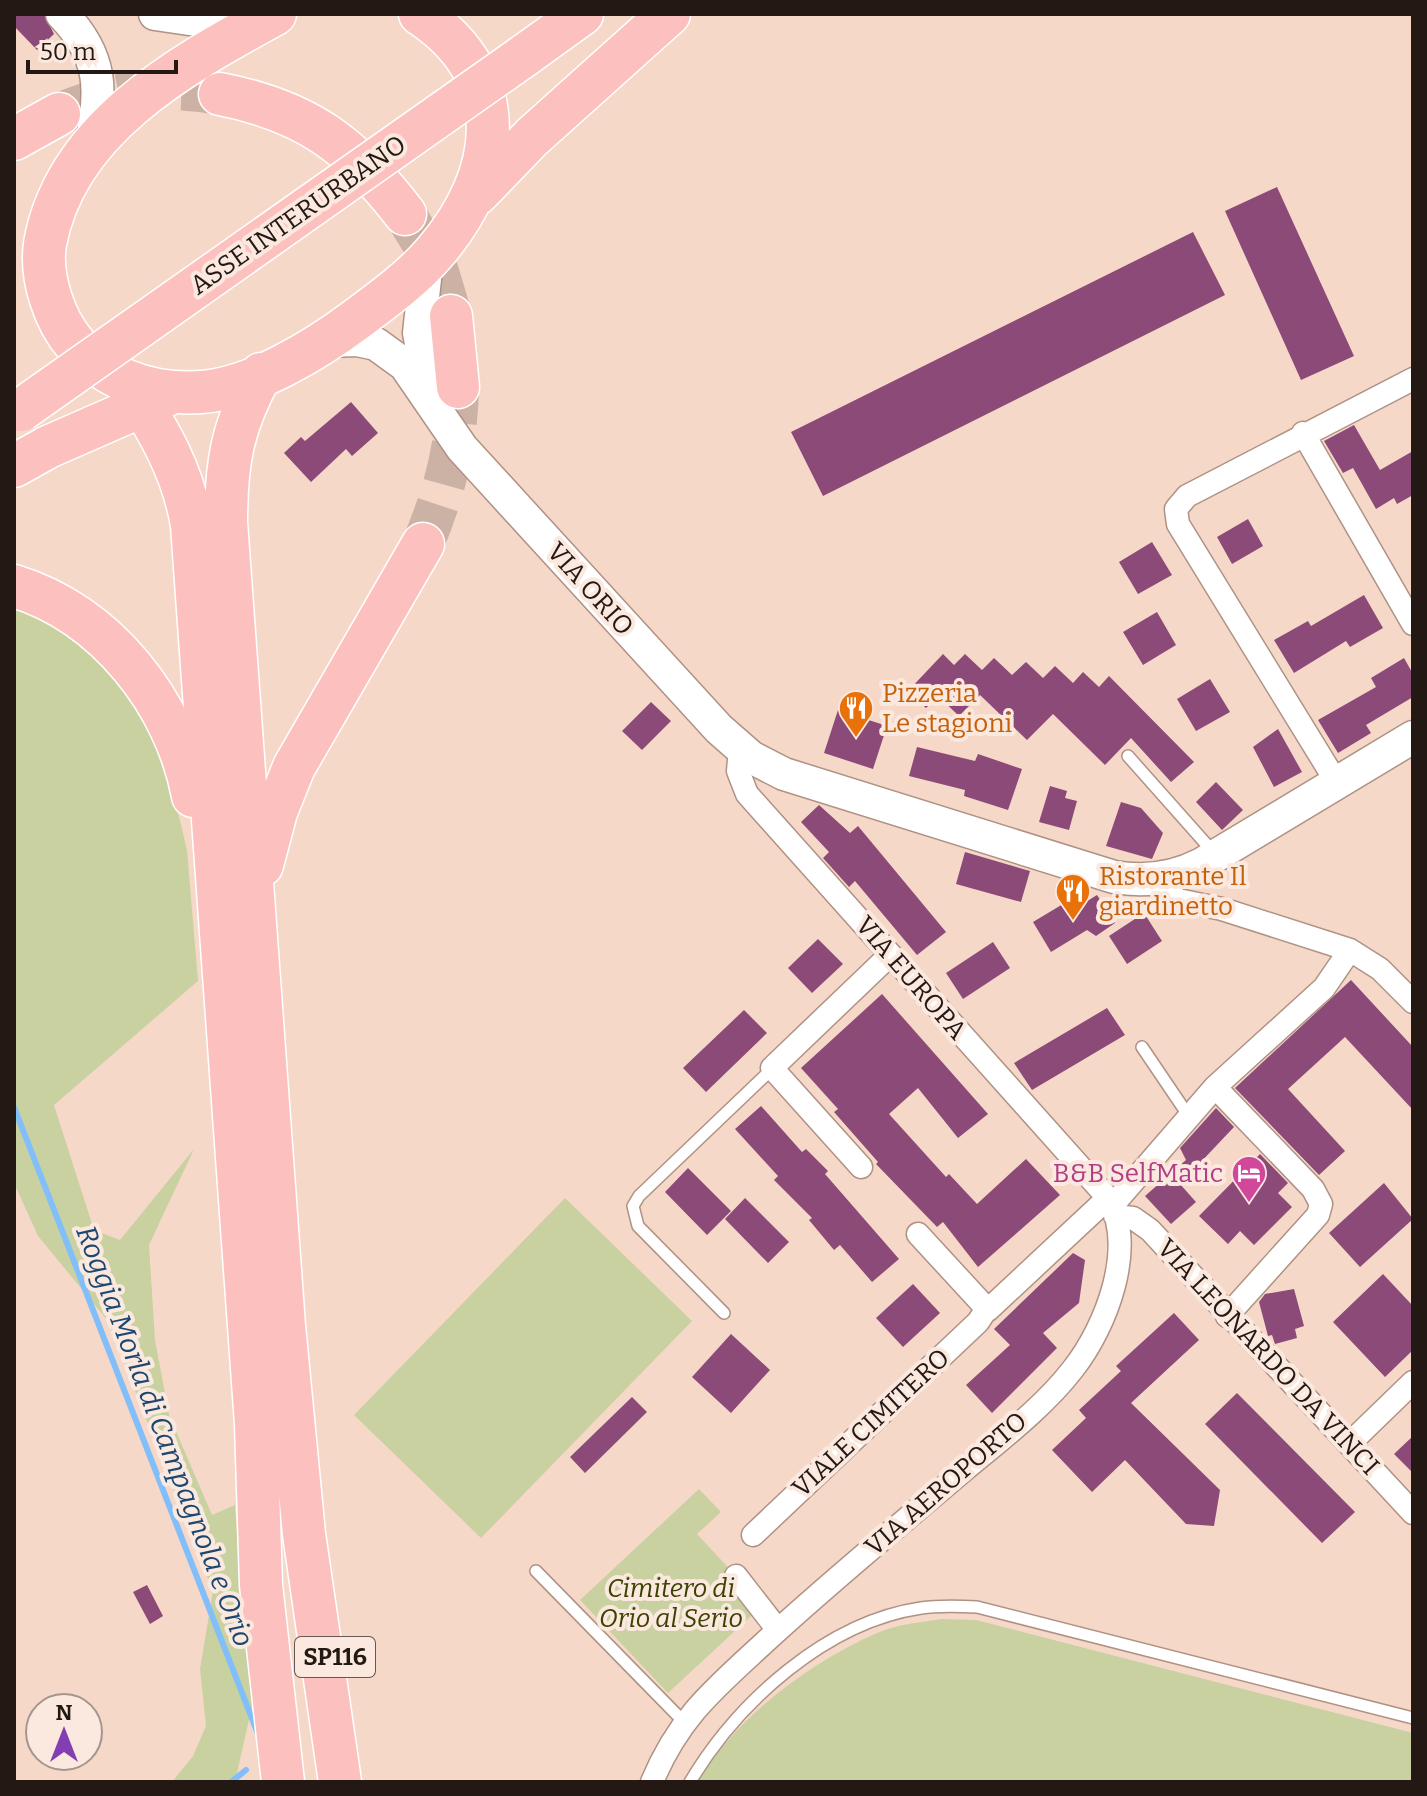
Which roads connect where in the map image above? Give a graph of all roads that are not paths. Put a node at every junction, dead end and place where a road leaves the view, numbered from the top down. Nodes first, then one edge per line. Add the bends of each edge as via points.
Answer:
1 (62, 14) edge
2 (155, 14) edge
3 (273, 14) edge
4 (420, 14) edge
5 (582, 14) edge
6 (669, 14) edge
7 (525, 34) edge
8 (220, 94) tunnel mouth
9 (59, 114) tunnel mouth
10 (14, 139) edge
11 (90, 147) junction
12 (470, 201) junction
13 (54, 202) junction
14 (405, 214) tunnel mouth
15 (14, 251) edge
16 (427, 261) junction
17 (451, 316) tunnel mouth
18 (328, 341) junction
19 (261, 374) junction
20 (1413, 379) edge
21 (148, 393) junction
22 (16, 404) edge
23 (452, 406) junction
24 (1303, 433) junction
25 (14, 466) edge
26 (423, 544) tunnel mouth
27 (14, 586) edge
28 (1413, 624) edge
29 (1413, 737) edge
30 (740, 748) junction
31 (1128, 756) dead end
32 (1337, 783) junction
33 (1206, 862) junction
34 (1160, 877) junction
35 (1222, 909) junction
36 (255, 934) junction
37 (1350, 950) junction
38 (890, 955) junction
39 (1413, 1002) edge
40 (1142, 1047) dead end
41 (230, 1062) junction
42 (772, 1069) junction
43 (1215, 1087) junction
44 (1188, 1115) junction
45 (861, 1167) dead end
46 (1112, 1207) junction
47 (918, 1234) dead end
48 (986, 1310) junction
49 (724, 1313) dead end
50 (1227, 1316) junction
51 (1413, 1382) edge
52 (256, 1424) junction
53 (1349, 1444) junction
54 (1413, 1513) edge
55 (304, 1534) junction
56 (753, 1535) dead end
57 (536, 1571) dead end
58 (736, 1576) dead end
59 (778, 1630) junction
60 (1413, 1718) edge
61 (683, 1721) junction
62 (283, 1782) edge
63 (307, 1782) edge
64 (340, 1782) edge
65 (361, 1782) edge
66 (652, 1782) edge
67 (690, 1782) edge

1 - 11 street via 86,43 96,67 97,112
2 - 3 street via 219,20
3 - 11 highway via 168,78
4 - 12 highway via 462,47 485,100 486,148
5 - 7 highway, ASSE INTERURBANO
6 - 12 highway via 532,137
7 - 22 highway, ASSE INTERURBANO
8 - 14 highway via 272,106 326,132 362,162
9 - 10 highway
11 - 13 highway
12 - 16 highway
13 - 15 highway
13 - 21 highway via 44,253 58,317 101,369
16 - 18 highway
16 - 23 street, VIA ORIO via 421,351 425,376
17 - 23 highway
18 - 19 highway
18 - 23 street, VIA ORIO via 376,344
19 - 21 highway via 226,388
19 - 36 highway via 236,423 226,475
20 - 24 street
21 - 25 highway
21 - 41 highway via 177,464 192,525
23 - 30 street, VIA ORIO via 462,448
24 - 28 street
24 - 32 street via 1187,496 1175,517
26 - 36 highway via 294,767 263,858
27 - 41 highway via 65,608 128,662 177,738 198,819 210,975
29 - 32 street, VIA ORIO
30 - 34 street, VIA ORIO via 784,774 955,829 1114,877
30 - 38 street, VIA EUROPA via 738,771 747,794
31 - 33 lane
32 - 33 street, VIA ORIO
33 - 34 street, VIA ORIO
33 - 35 street via 1207,895
34 - 35 street via 1178,900
35 - 37 street
36 - 55 highway
37 - 39 street via 1380,969
37 - 43 street, VIALE CIMITERO via 1324,988
38 - 42 street
38 - 46 street, VIA EUROPA
40 - 44 lane
41 - 52 highway
42 - 45 street
42 - 49 lane via 633,1206 638,1226
43 - 44 street, VIALE CIMITERO
43 - 50 street via 1313,1189 1321,1204 1318,1215
44 - 46 street, VIALE CIMITERO
46 - 48 street, VIALE CIMITERO
46 - 50 street, VIA LEONARDO DA VINCI via 1150,1230
46 - 59 street, VIA AEROPORTO via 1117,1260 1109,1298 1097,1332 1073,1369 1005,1435
47 - 48 street
48 - 56 street, VIALE CIMITERO
50 - 53 street, VIA LEONARDO DA VINCI
51 - 53 street
52 - 62 highway via 261,1585
52 - 63 highway
53 - 54 street, VIA LEONARDO DA VINCI
55 - 64 highway
55 - 65 highway, SP116 via 321,1590
57 - 61 lane
58 - 59 street
59 - 61 street, VIA AEROPORTO
60 - 67 lane via 977,1607 921,1608 885,1617 816,1651 733,1722
61 - 66 street, VIA AEROPORTO

